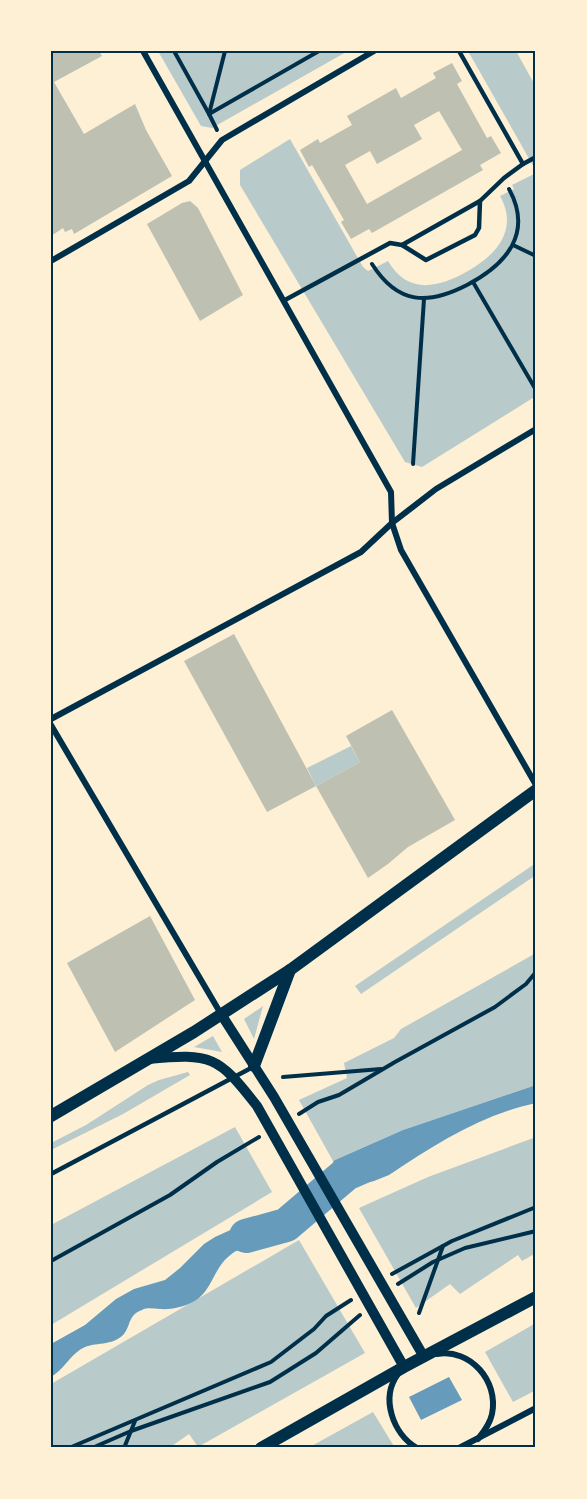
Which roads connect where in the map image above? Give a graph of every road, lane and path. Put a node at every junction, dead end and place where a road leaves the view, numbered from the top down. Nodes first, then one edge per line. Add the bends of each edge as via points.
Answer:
1 (143, 51) edge
2 (174, 51) edge
3 (225, 51) edge
4 (319, 51) edge
5 (374, 51) edge
6 (459, 51) edge
7 (209, 114) junction
8 (222, 140) junction
9 (536, 157) edge
10 (206, 160) junction
11 (523, 164) junction
12 (504, 178) junction
13 (480, 201) junction
14 (402, 245) junction
15 (513, 245) junction
16 (367, 255) junction
17 (536, 256) edge
18 (51, 261) edge
19 (473, 282) junction
20 (424, 299) junction
21 (285, 300) junction
22 (536, 390) edge
23 (536, 429) edge
24 (413, 464) dead end
25 (392, 523) junction
26 (51, 719) edge
27 (51, 725) edge
28 (536, 784) edge
29 (536, 790) edge
30 (290, 969) junction
31 (221, 1014) junction
32 (147, 1059) junction
33 (254, 1066) junction
34 (383, 1069) dead end
35 (283, 1077) dead end
36 (235, 1078) junction
37 (51, 1116) edge
38 (51, 1174) edge
39 (536, 1207) edge
40 (536, 1231) edge
41 (444, 1245) junction
42 (51, 1257) edge
43 (58, 1258) dead end
44 (438, 1259) junction
45 (383, 1279) dead end
46 (390, 1290) dead end
47 (536, 1297) edge
48 (355, 1298) dead end
49 (364, 1310) dead end
50 (419, 1313) dead end
51 (424, 1357) junction
52 (404, 1367) junction
53 (536, 1408) edge
54 (135, 1420) junction
55 (131, 1431) junction
56 (478, 1439) junction
57 (462, 1447) edge
58 (69, 1448) edge
59 (92, 1448) edge
60 (124, 1448) edge
61 (261, 1448) edge
62 (417, 1448) edge

1 - 10 street
2 - 7 path
3 - 7 path
4 - 7 path
5 - 8 street
6 - 11 lane
7 - 8 path
8 - 10 street
9 - 11 lane
10 - 18 street via 189,182
10 - 21 street
11 - 12 lane
12 - 13 lane
12 - 15 path via 519,212
13 - 14 lane
13 - 14 lane via 480,228 475,235 426,260
14 - 16 lane via 390,243
15 - 17 path
15 - 19 path via 497,267
16 - 20 path via 390,285 408,296
16 - 21 lane
19 - 20 path via 447,295
19 - 22 path
20 - 24 path
21 - 25 street via 391,492
23 - 25 street via 436,489
25 - 26 street via 361,552
25 - 28 street via 401,550
27 - 31 street
29 - 30 main road
30 - 31 main road
30 - 33 main road
31 - 32 main road
31 - 33 street
32 - 36 street via 205,1058 221,1065
32 - 37 main road
33 - 36 lane
33 - 51 street
34 - 35 path
36 - 38 lane
36 - 52 street via 257,1106
39 - 41 path
40 - 44 path via 465,1248
41 - 44 path
41 - 45 path
42 - 43 path
44 - 46 path
44 - 50 path
47 - 51 main road
48 - 54 path via 326,1316 271,1362
49 - 55 path via 316,1353 270,1382
51 - 52 main road
51 - 56 street via 457,1354 467,1358 486,1378 492,1394 492,1415
52 - 61 main road
52 - 62 street via 395,1379 390,1410 398,1431
53 - 56 street
54 - 55 path
54 - 58 path
55 - 59 path
55 - 60 path
56 - 57 street

